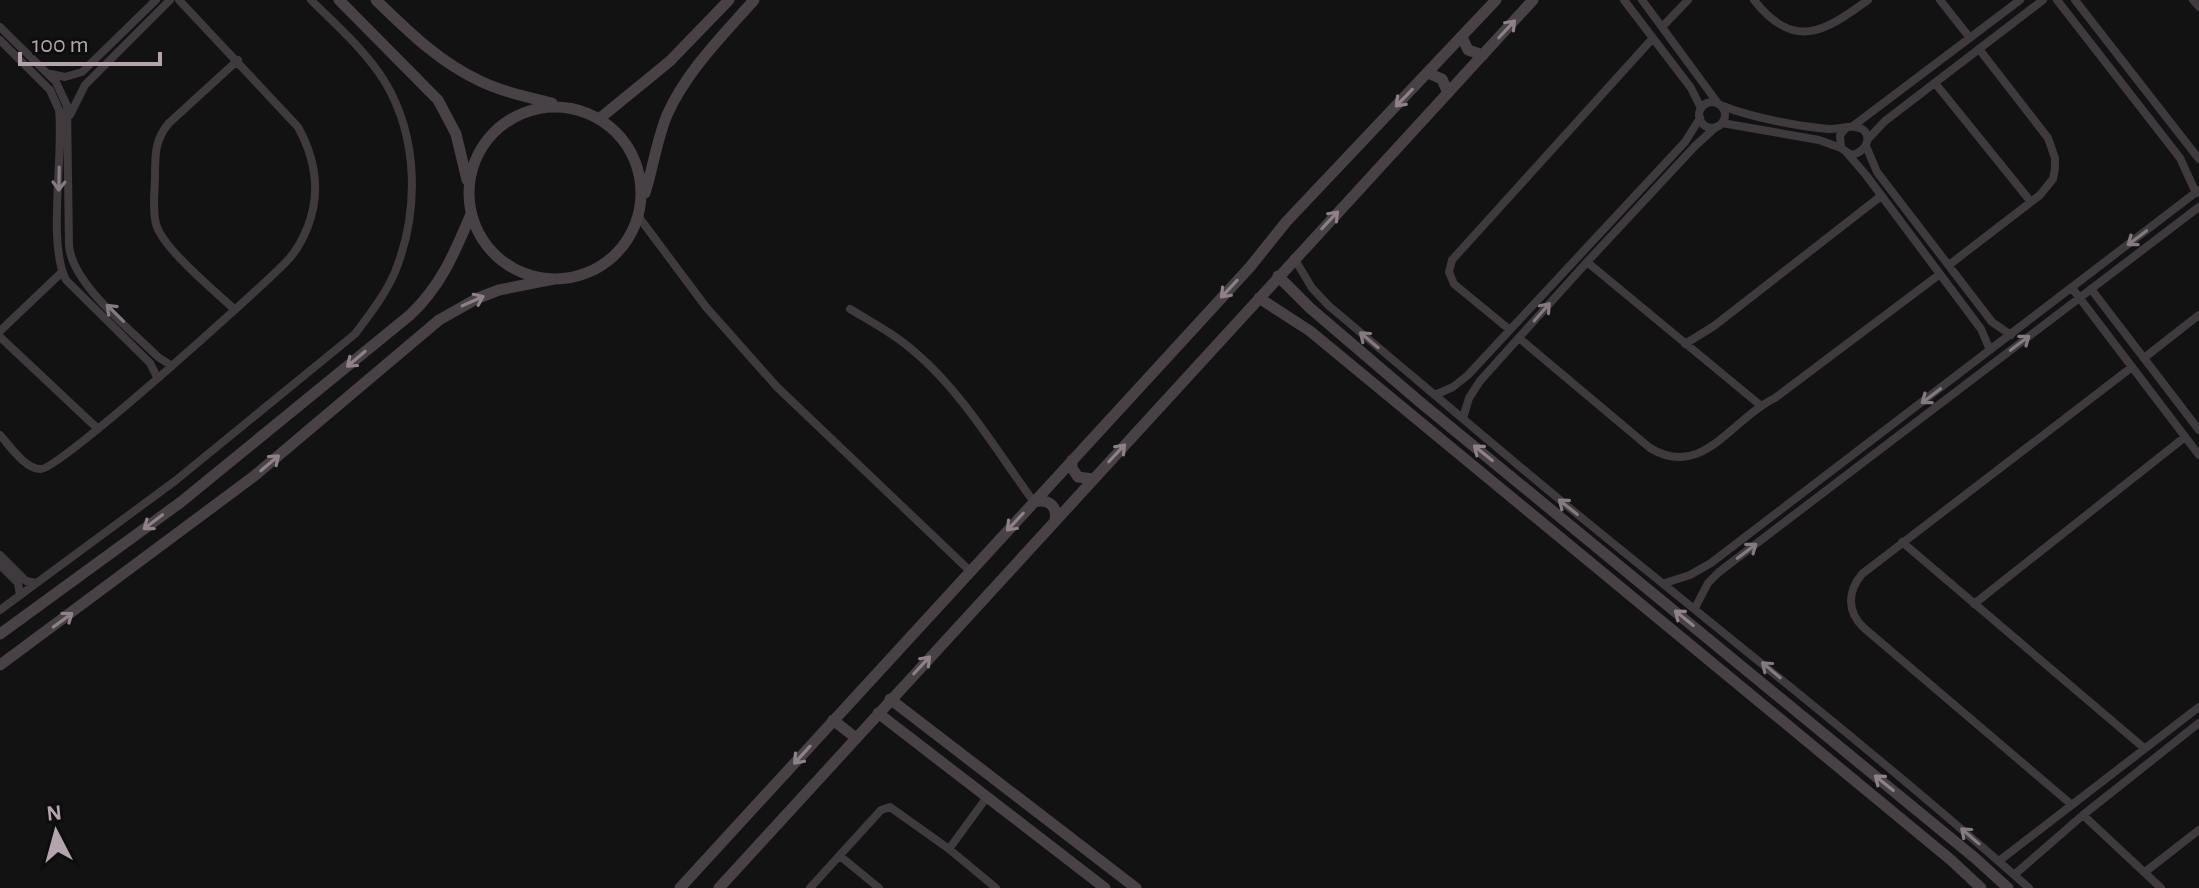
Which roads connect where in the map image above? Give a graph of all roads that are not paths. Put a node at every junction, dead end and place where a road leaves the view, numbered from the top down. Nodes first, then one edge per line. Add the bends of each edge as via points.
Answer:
1 (156, 0) edge
2 (170, 0) edge
3 (179, 0) edge
4 (311, 0) edge
5 (339, 0) edge
6 (376, 0) edge
7 (729, 0) edge
8 (754, 0) edge
9 (1496, 0) edge
10 (1533, 0) edge
11 (1624, 0) edge
12 (1642, 0) edge
13 (1688, 0) edge
14 (1754, 0) edge
15 (1868, 0) edge
16 (1940, 0) edge
17 (2020, 0) edge
18 (2043, 0) edge
19 (2057, 0) edge
20 (2075, 0) edge
21 (2193, 0) edge
22 (2199, 7) edge
23 (0, 27) edge
24 (1662, 27) junction
25 (1462, 37) junction
26 (1653, 38) junction
27 (1970, 38) junction
28 (0, 40) edge
29 (1979, 49) junction
30 (1483, 55) junction
31 (238, 60) junction
32 (2122, 61) junction
33 (2111, 70) junction
34 (48, 72) junction
35 (1428, 73) junction
36 (1935, 83) junction
37 (1448, 93) junction
38 (1720, 104) junction
39 (568, 108) junction
40 (1700, 113) junction
41 (69, 119) junction
42 (599, 119) junction
43 (1719, 125) junction
44 (1849, 127) junction
45 (1867, 143) junction
46 (1844, 151) junction
47 (2199, 159) edge
48 (469, 191) junction
49 (2198, 191) edge
50 (1881, 196) junction
51 (2031, 202) junction
52 (2199, 207) edge
53 (639, 211) junction
54 (471, 214) junction
55 (1294, 258) junction
56 (1587, 262) junction
57 (1949, 265) junction
58 (62, 272) junction
59 (1940, 274) junction
60 (1278, 276) junction
61 (554, 279) junction
62 (2072, 288) junction
63 (2091, 289) junction
64 (2080, 297) junction
65 (1259, 298) junction
66 (850, 309) dead end
67 (235, 310) junction
68 (2199, 315) edge
69 (395, 327) junction
70 (1510, 330) junction
71 (0, 331) edge
72 (2011, 335) junction
73 (0, 337) edge
74 (1519, 338) junction
75 (1685, 344) junction
76 (409, 345) junction
77 (1990, 350) junction
78 (2144, 358) junction
79 (172, 366) junction
80 (2132, 367) junction
81 (157, 377) junction
82 (1435, 395) junction
83 (1760, 405) junction
84 (1463, 418) junction
85 (98, 429) junction
86 (2199, 430) edge
87 (0, 435) edge
88 (2185, 437) junction
89 (2199, 455) edge
90 (1072, 460) junction
91 (1093, 479) junction
92 (1034, 502) junction
93 (1055, 520) junction
94 (1902, 542) junction
95 (0, 555) edge
96 (0, 565) edge
97 (970, 571) junction
98 (36, 583) junction
99 (1665, 583) junction
100 (1645, 586) junction
101 (20, 595) junction
102 (1633, 599) junction
103 (1974, 604) junction
104 (1695, 608) junction
105 (0, 610) edge
106 (0, 634) edge
107 (0, 665) edge
108 (890, 699) junction
109 (2199, 707) edge
110 (878, 713) junction
111 (833, 720) junction
112 (2199, 723) edge
113 (856, 738) junction
114 (2144, 748) junction
115 (987, 797) junction
116 (2072, 805) junction
117 (2083, 815) junction
118 (2199, 830) edge
119 (949, 849) junction
120 (840, 856) junction
121 (1999, 861) junction
122 (2145, 872) junction
123 (2014, 875) junction
124 (681, 888) edge
125 (719, 888) edge
126 (810, 888) edge
127 (879, 888) edge
128 (996, 888) edge
129 (1105, 888) edge
130 (1136, 888) edge
131 (1981, 888) edge
132 (2008, 888) edge
133 (2029, 888) edge
134 (2161, 888) edge

1 - 34 street via 82,72 65,77
2 - 41 street via 85,85
3 - 31 street
4 - 98 street via 385,83 409,145 409,227 395,272 355,334 175,481
5 - 48 street via 438,100 456,134
6 - 39 street via 456,69 506,92
7 - 42 street via 670,61
8 - 53 street via 677,96
9 - 25 street
30 -> 10 street
11 - 26 street
12 - 24 street
13 - 24 street
14 - 15 street via 1779,25 1806,33 1834,25
16 - 27 street
17 - 27 street
18 - 29 street
19 - 33 street
20 - 32 street
21 - 22 street
23 - 34 street
24 - 38 street
25 - 30 street via 1468,50
25 - 35 street
26 - 40 street via 1691,88
26 - 70 street via 1452,260 1454,284
27 - 44 street
28 -> 58 street via 50,90 59,110
29 - 36 street
29 - 51 street via 2053,147 2053,179
30 - 37 street
31 - 67 street via 298,127 311,152 315,191 309,224 296,249
31 - 67 street via 160,135 155,190 155,216 163,240
32 - 33 street
32 - 47 street
33 - 49 street via 2180,158
34 - 41 street via 63,94
35 - 37 street via 1442,79
35 -> 90 street
36 - 45 street via 1885,121
36 - 51 street
55 -> 37 street
38 - 40 street via 1706,103
38 - 43 street via 1726,115
38 - 44 street via 1821,128
39 - 42 street
39 - 48 street via 523,113 495,131 476,159
40 - 43 street via 1704,125
40 - 70 street via 1685,142
79 -> 41 street via 72,265
42 - 53 street via 631,151 641,183
43 - 46 street via 1819,140
43 - 56 street
44 - 45 street via 1861,129
44 - 46 street via 1840,135
45 - 46 street via 1856,155
45 - 57 street via 1877,172
46 - 50 street
48 - 54 street
49 -> 62 street
50 - 59 street
50 - 75 street
51 - 57 street
52 - 63 street
53 - 61 street via 623,246 606,262
53 - 97 street via 706,307 777,387
54 - 61 street via 501,260
54 - 69 street via 435,288
55 - 60 street
82 -> 55 street via 1329,306
74 -> 56 street
56 - 75 street
57 - 72 street via 1992,322
58 - 71 street
58 - 81 street via 150,363
59 - 77 street via 1981,329
59 - 83 street
60 - 65 street
100 -> 60 street via 1420,402
76 -> 61 street via 478,298
62 - 64 street
62 - 72 street
63 - 64 street
63 - 78 street
64 - 80 street
104 -> 64 street via 1719,572
91 -> 65 street
65 - 102 street via 1310,331
66 - 92 street via 903,342 934,370
67 - 79 street
68 - 78 street
69 - 76 street
69 -> 106 street via 181,502
70 - 82 street via 1468,375
72 - 77 street
73 - 85 street
74 - 83 street via 1650,448 1672,458 1706,451
74 - 84 street via 1474,389
75 - 83 street
107 -> 76 street via 232,494
77 -> 99 street via 1711,563
78 - 86 street
79 - 81 street
80 - 88 street
80 - 94 street
81 - 85 street
82 - 84 street
99 -> 84 street
85 - 87 street via 45,469 31,466
88 - 89 street
88 - 103 street
90 - 91 street via 1078,477
90 - 92 street
91 - 93 street
92 - 93 street via 1053,505
92 -> 97 street
108 -> 93 street
94 - 103 street
94 - 116 street via 1856,580 1851,606 1858,622
95 - 98 street via 26,581
96 - 101 street via 18,583
97 - 111 street
98 - 101 street
99 - 104 street
100 - 102 street
132 -> 100 street
101 - 105 street
102 - 131 street
103 - 114 street
121 -> 104 street
108 - 110 street
108 - 130 street
109 - 114 street
110 - 113 street
110 - 115 street
111 - 113 street
111 -> 124 street
112 - 117 street
113 - 125 street
114 - 116 street
115 - 119 street
115 - 129 street
116 - 121 street
117 - 122 street
117 - 123 street
118 - 122 street
119 - 120 street via 890,807 881,810
119 - 128 street
120 - 126 street
120 - 127 street
121 - 123 street
122 - 134 street
123 - 133 street

